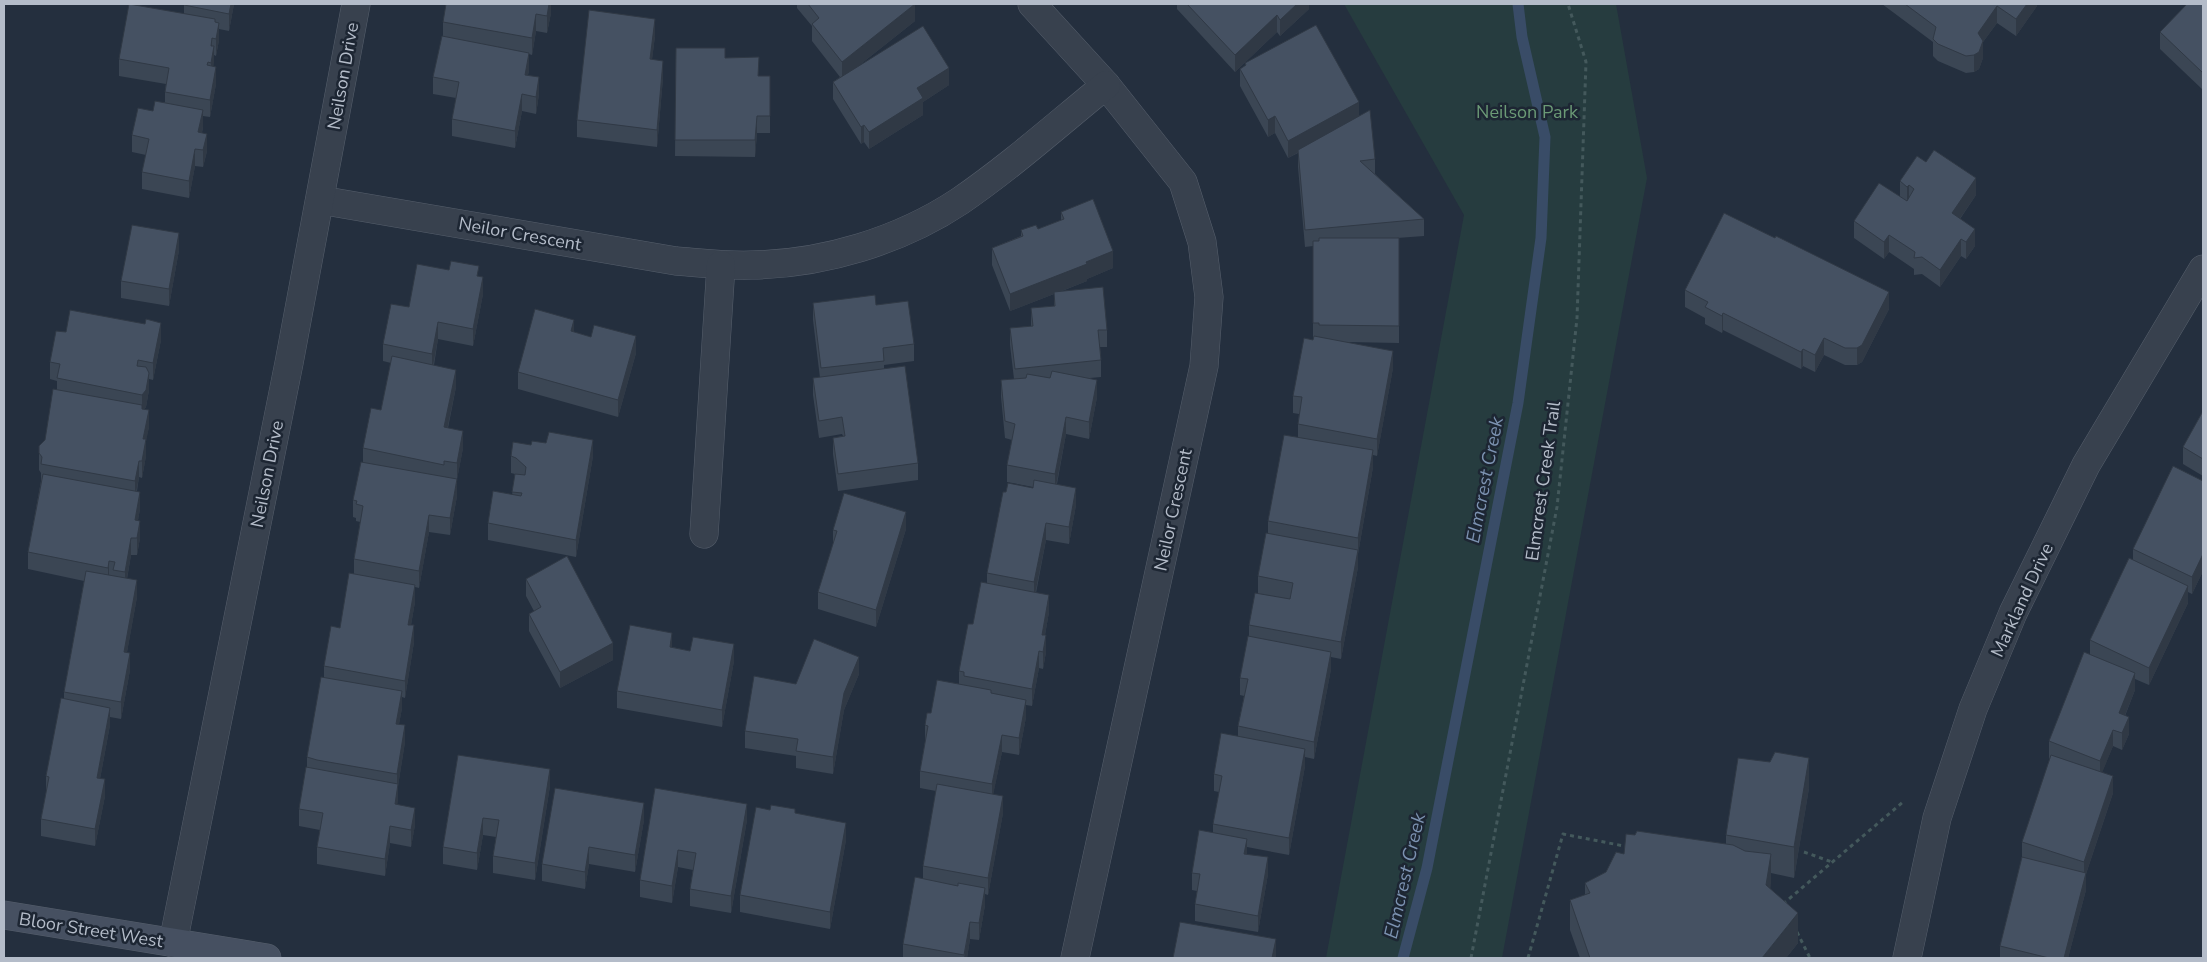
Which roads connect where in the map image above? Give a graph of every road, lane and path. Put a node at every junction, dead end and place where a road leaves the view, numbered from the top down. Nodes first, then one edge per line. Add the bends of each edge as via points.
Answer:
1 (356, 4) edge
2 (1032, 4) edge
3 (1568, 4) edge
4 (1106, 85) junction
5 (320, 200) junction
6 (721, 265) junction
7 (2203, 269) edge
8 (704, 534) dead end
9 (1903, 802) dead end
10 (1624, 846) edge
11 (1804, 852) dead end
12 (1832, 862) junction
13 (1786, 912) edge
14 (4, 915) edge
15 (1794, 928) edge
16 (172, 944) junction
17 (267, 958) edge
18 (1074, 958) edge
19 (1471, 958) edge
20 (1528, 958) edge
21 (1810, 958) edge
22 (1907, 958) edge

1 - 5 street, Neilson Drive
2 - 4 street, Neilor Crescent
3 - 19 path, Elmcrest Creek Trail via 1586,62 1576,318 1558,507
4 - 6 street, Neilor Crescent via 960,201 904,231 815,259 784,264
4 - 18 street, Neilor Crescent via 1183,182 1202,242 1209,297 1204,366
5 - 6 street, Neilor Crescent via 676,261
5 - 16 street, Neilson Drive
6 - 8 street
7 - 22 street, Markland Drive via 2086,465 2013,614 1973,709 1937,818
9 - 12 path
10 - 20 path via 1563,834
11 - 12 path
12 - 13 path via 1782,904
14 - 16 main road, Bloor Street West
15 - 21 path
16 - 17 main road, Bloor Street West

